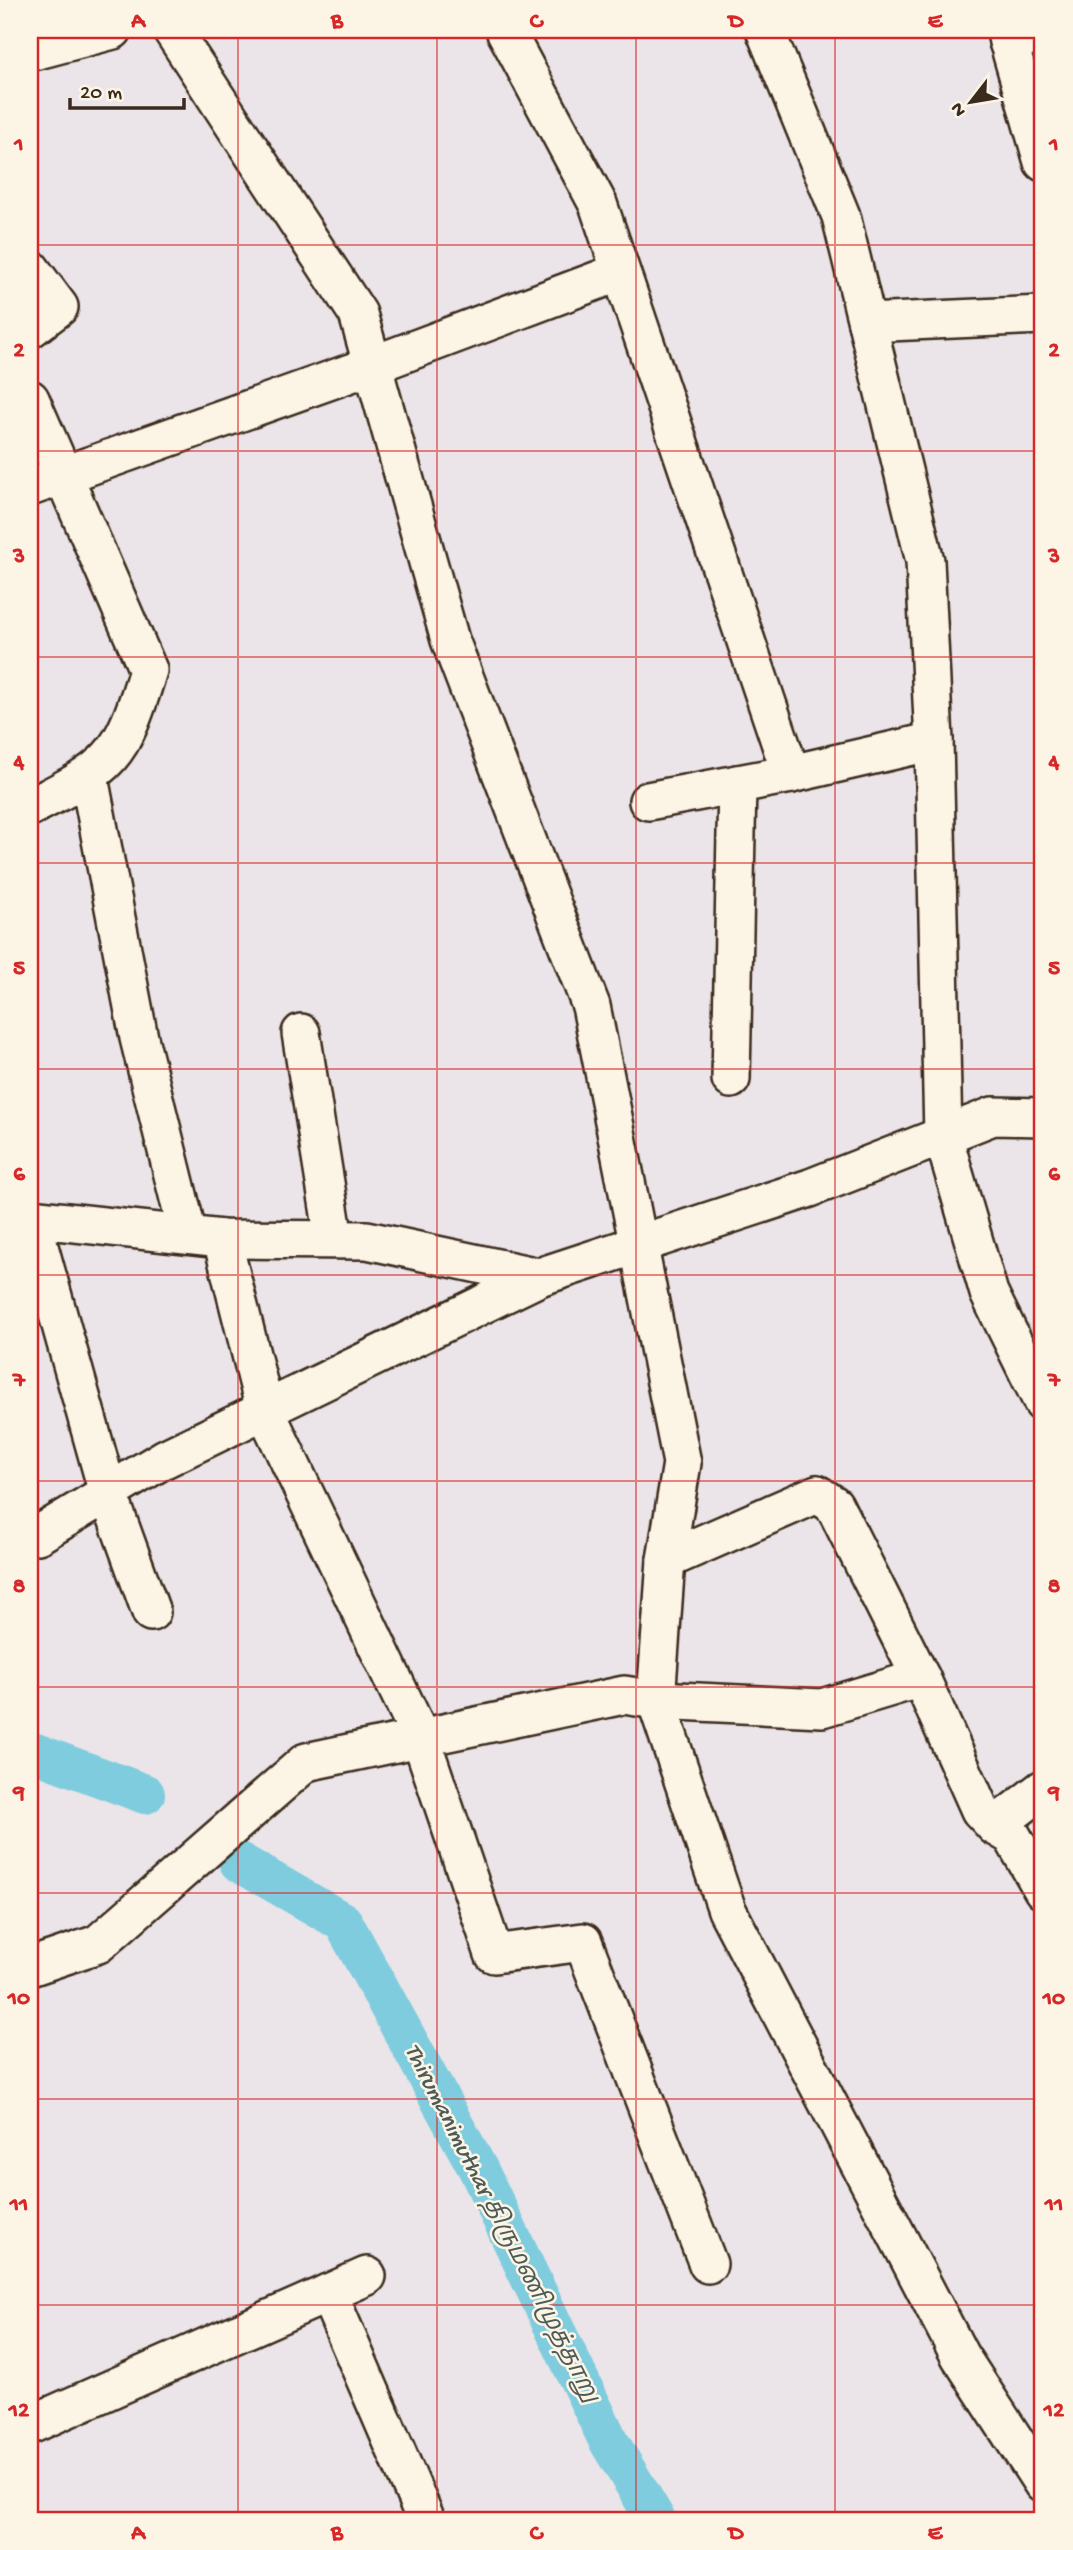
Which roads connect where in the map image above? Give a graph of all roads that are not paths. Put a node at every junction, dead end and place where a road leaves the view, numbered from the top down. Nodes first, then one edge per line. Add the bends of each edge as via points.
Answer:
1 (113, 30) edge
2 (172, 30) edge
3 (505, 30) edge
4 (765, 30) edge
5 (1043, 33) edge
6 (1006, 36) edge
7 (30, 52) edge
8 (1043, 162) edge
9 (30, 268) edge
10 (621, 272) junction
11 (1043, 315) edge
12 (867, 323) junction
13 (30, 329) edge
14 (373, 365) junction
15 (30, 399) edge
16 (46, 480) edge
17 (934, 741) junction
18 (791, 774) junction
19 (89, 777) junction
20 (737, 784) junction
21 (648, 801) dead end
22 (30, 807) edge
23 (301, 1033) dead end
24 (731, 1079) dead end
25 (1043, 1117) edge
26 (943, 1136) junction
27 (30, 1218) edge
28 (205, 1237) junction
29 (334, 1239) junction
30 (638, 1245) junction
31 (539, 1277) junction
32 (1043, 1403) edge
33 (265, 1410) junction
34 (108, 1493) junction
35 (38, 1535) dead end
36 (666, 1560) junction
37 (151, 1612) dead end
38 (921, 1678) junction
39 (656, 1700) junction
40 (420, 1736) junction
41 (1043, 1789) edge
42 (995, 1826) junction
43 (1043, 1890) edge
44 (30, 1967) edge
45 (708, 2264) dead end
46 (367, 2276) dead end
47 (328, 2293) junction
48 (30, 2425) edge
49 (1043, 2484) edge
50 (426, 2520) edge

1 - 7 street
2 - 14 street via 358,314
3 - 10 street via 598,204
4 - 12 street via 841,216
5 - 6 street
6 - 8 street
9 - 13 street via 59,307
10 - 14 street
10 - 18 street
11 - 12 street
12 - 17 street via 925,561
14 - 16 street
14 - 30 street via 450,640 591,1006
15 - 16 street
16 - 19 street via 148,670 121,746
17 - 18 street
17 - 26 street
18 - 20 street
19 - 22 street
19 - 28 street via 139,1038
20 - 21 street
20 - 24 street
23 - 29 street
25 - 26 street via 993,1116
26 - 30 street via 810,1188
26 - 32 street via 989,1293
27 - 28 street
27 - 34 street
28 - 29 street
28 - 33 street
29 - 31 street via 367,1240
30 - 31 street
30 - 36 street via 682,1463
31 - 33 street
33 - 34 street via 164,1459
33 - 40 street
34 - 35 street
34 - 37 street
36 - 38 street via 817,1493 834,1505 848,1528
36 - 39 street
38 - 39 street via 822,1708
38 - 42 street via 981,1810
39 - 40 street via 624,1695
39 - 49 street via 727,1910 960,2356
40 - 44 street via 306,1762 98,1944
40 - 45 street via 494,1954 583,1942
41 - 42 street
42 - 43 street via 1012,1836
46 - 47 street
47 - 48 street
47 - 50 street

